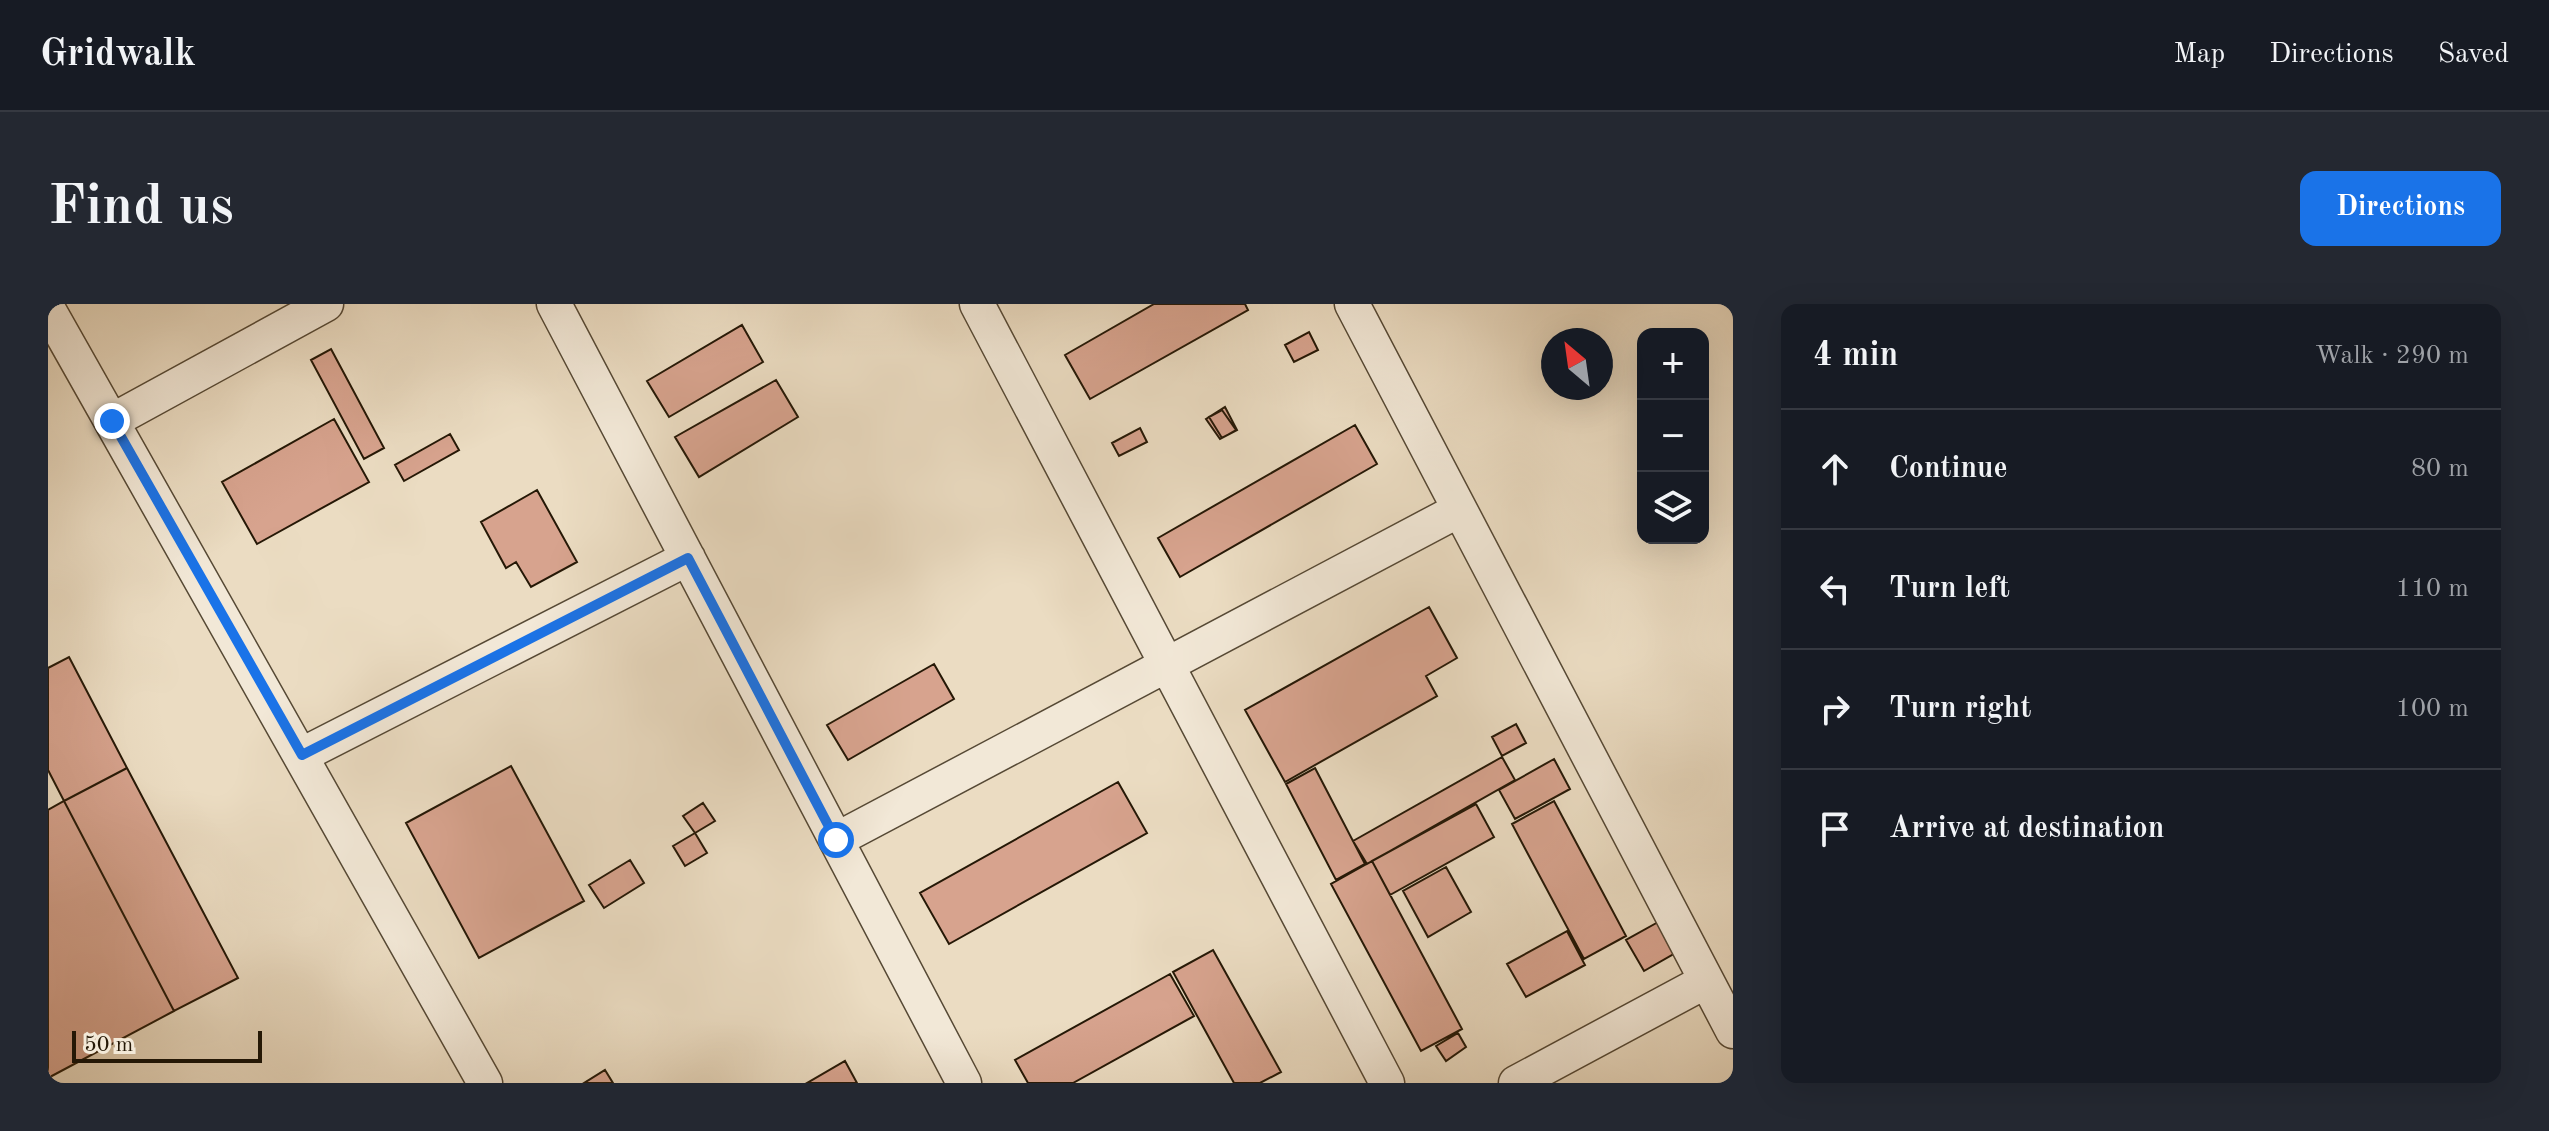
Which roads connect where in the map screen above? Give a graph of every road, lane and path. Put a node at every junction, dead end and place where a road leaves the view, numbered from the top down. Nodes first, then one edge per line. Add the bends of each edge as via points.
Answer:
1 (326, 304) edge
2 (554, 304) edge
3 (977, 304) edge
4 (1352, 304) edge
5 (48, 309) edge
6 (112, 421) junction
7 (1459, 510) junction
8 (688, 558) junction
9 (1167, 665) junction
10 (302, 755) junction
11 (836, 840) junction
12 (1706, 981) junction
13 (1731, 1024) edge
14 (485, 1083) edge
15 (964, 1083) edge
16 (1387, 1083) edge
17 (1516, 1083) edge

1 - 6 street
2 - 8 street
3 - 9 street
4 - 7 street
5 - 6 street
6 - 10 street
7 - 9 street
7 - 12 street
8 - 10 street
8 - 11 street
9 - 11 street
9 - 16 street
10 - 14 street
11 - 15 street
12 - 13 street
12 - 17 street

